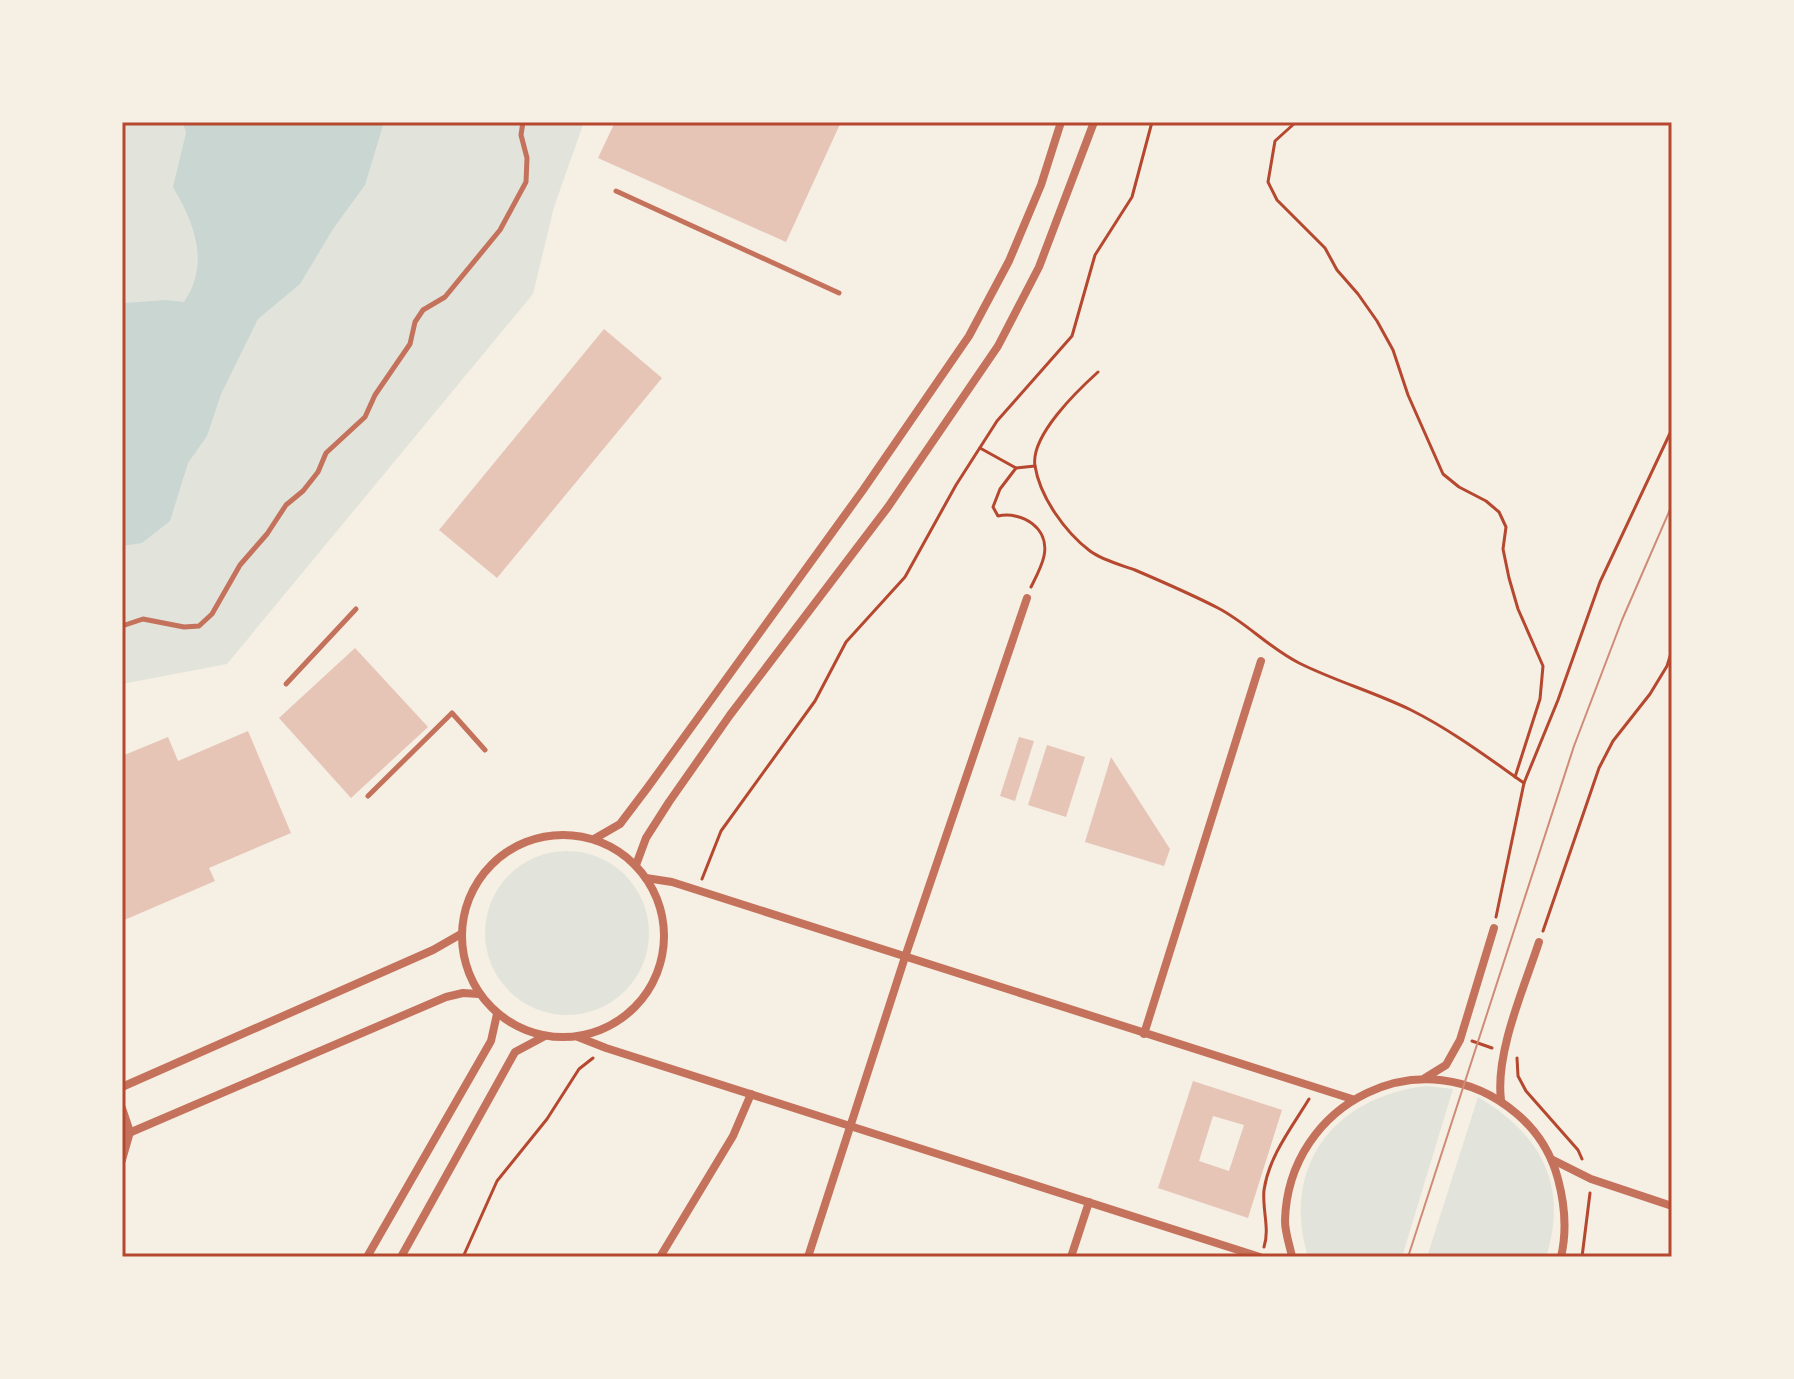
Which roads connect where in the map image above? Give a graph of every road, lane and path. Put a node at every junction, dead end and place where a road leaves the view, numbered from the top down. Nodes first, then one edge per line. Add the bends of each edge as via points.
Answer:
1 (523, 122) edge
2 (1061, 122) edge
3 (1094, 122) edge
4 (1152, 122) edge
5 (1296, 122) edge
6 (616, 191) dead end
7 (839, 293) dead end
8 (1098, 372) dead end
9 (1672, 429) edge
10 (980, 448) junction
11 (1035, 466) junction
12 (1016, 468) junction
13 (1027, 598) joint
14 (356, 609) dead end
15 (122, 626) edge
16 (1672, 650) edge
17 (1261, 661) dead end
18 (286, 684) dead end
19 (485, 750) dead end
20 (1515, 777) junction
21 (1524, 783) junction
22 (368, 796) dead end
23 (594, 839) junction
24 (636, 865) junction
25 (646, 878) junction
26 (698, 890) junction
27 (1494, 928) joint
28 (461, 934) junction
29 (1539, 942) joint
30 (905, 957) junction
31 (479, 994) junction
32 (497, 1014) junction
33 (1144, 1034) junction
34 (545, 1036) junction
35 (578, 1037) junction
36 (1461, 1037) junction
37 (606, 1048) junction
38 (1504, 1052) junction
39 (1425, 1078) junction
40 (122, 1087) edge
41 (1315, 1089) junction
42 (751, 1094) junction
43 (1352, 1099) junction
44 (1501, 1100) junction
45 (122, 1108) edge
46 (850, 1126) junction
47 (126, 1134) edge
48 (122, 1160) edge
49 (1553, 1160) junction
50 (1089, 1202) junction
51 (1672, 1206) edge
52 (367, 1257) edge
53 (401, 1257) edge
54 (463, 1257) edge
55 (660, 1257) edge
56 (808, 1257) edge
57 (1071, 1257) edge
58 (1260, 1257) edge
59 (1292, 1257) edge
60 (1561, 1257) edge

1 - 15 lane via 526,182 500,230 445,297 423,310 410,344 365,417 326,453 310,482 240,565 212,614 199,626 143,619
2 - 23 street via 1009,261 969,336 648,787 620,824
3 - 24 street via 1039,267 998,346 888,507 678,789 646,838
4 - 10 path via 1132,197 1095,255 1072,336 997,421
5 - 20 path via 1275,141 1268,182 1277,200 1325,248 1377,321 1443,474 1486,501 1506,527 1503,549 1509,578 1543,666 1540,699
6 - 7 lane
8 - 11 path via 1049,427 1036,451
9 - 21 path via 1600,582
10 - 12 path
10 - 26 path via 905,577 846,642 815,701 721,831
11 - 12 path
11 - 20 path via 1064,526 1091,553 1230,614 1299,663 1412,711
12 - 13 path via 993,507 998,516 1011,513 1033,524 1044,537 1045,555
13 - 30 street
14 - 18 lane
16 - 29 path via 1650,694 1599,768
17 - 33 street
19 - 22 lane via 452,713
20 - 21 path
21 - 27 path
23 - 24 street
23 - 28 street via 554,835 525,842 496,859 472,893
24 - 25 street
25 - 26 street
25 - 35 street via 661,909 663,935 653,982 633,1009 608,1027
26 - 30 street
27 - 36 street
28 - 31 street via 465,965
28 - 40 street
29 - 38 street
30 - 33 street
30 - 46 street
31 - 32 street
31 - 47 street via 446,997
32 - 34 street
32 - 52 street via 491,1041
33 - 41 street
34 - 35 street
34 - 53 street via 515,1052
35 - 37 street
36 - 38 path
36 - 39 street via 1446,1065
37 - 42 street
37 - 54 path via 579,1069 497,1181
38 - 44 street via 1498,1078
39 - 43 street via 1387,1084
39 - 44 street via 1465,1084
41 - 43 street
41 - 58 path via 1277,1150 1264,1190 1268,1236
42 - 46 street
42 - 55 street via 733,1136
43 - 59 street via 1315,1132 1292,1175 1285,1223
44 - 49 street via 1531,1126
45 - 47 street
46 - 50 street
46 - 56 street
47 - 48 street
49 - 51 street via 1591,1179
49 - 60 street via 1566,1206
50 - 57 street
50 - 58 street

